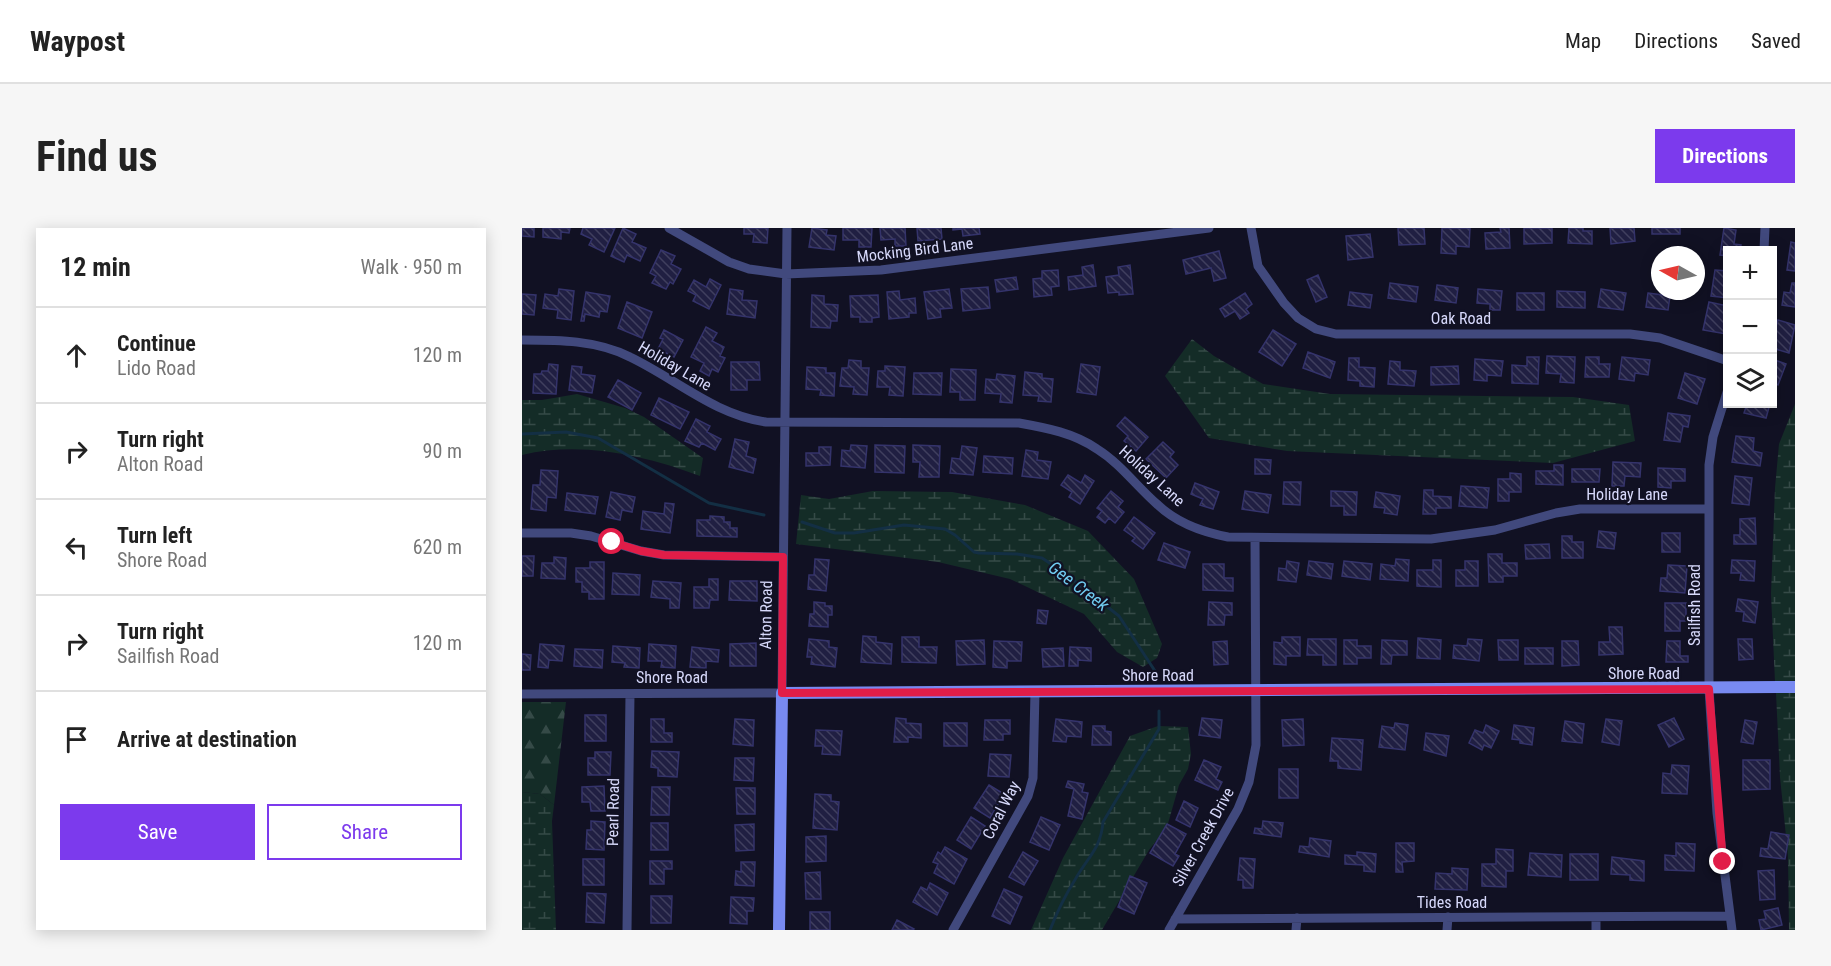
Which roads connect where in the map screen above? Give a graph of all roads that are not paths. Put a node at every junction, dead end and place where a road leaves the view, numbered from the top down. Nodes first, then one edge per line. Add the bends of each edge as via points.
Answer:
1 (669, 228) edge
2 (787, 228) edge
3 (1209, 228) edge
4 (1251, 228) edge
5 (1765, 228) edge
6 (1764, 246) edge
7 (786, 274) junction
8 (522, 340) edge
9 (1723, 359) edge
10 (1723, 405) edge
11 (785, 422) junction
12 (1709, 509) junction
13 (522, 533) edge
14 (1255, 538) junction
15 (783, 557) junction
16 (1795, 687) edge
17 (1709, 689) junction
18 (1256, 691) junction
19 (782, 693) junction
20 (1035, 693) junction
21 (522, 694) edge
22 (630, 694) junction
23 (1730, 916) junction
24 (1448, 917) junction
25 (1596, 917) junction
26 (1297, 918) junction
27 (1175, 919) junction
28 (627, 930) edge
29 (779, 930) edge
30 (953, 930) edge
31 (1169, 930) edge
32 (1296, 930) edge
33 (1447, 930) edge
34 (1596, 930) edge
35 (1732, 930) edge

1 - 7 street, Mocking Bird Lane via 729,262
2 - 7 street, Alton Road
3 - 7 street, Mocking Bird Lane via 881,270
4 - 9 street, Oak Road via 1258,266 1298,318 1316,329 1336,334 1630,334 1660,338
5 - 6 street
7 - 11 street, Alton Road
8 - 11 street, Holiday Lane via 606,348 629,356 747,420
10 - 12 street, Sailfish Road via 1709,465
11 - 14 street, Holiday Lane via 1019,423 1050,428 1096,448 1120,466 1157,505 1187,525 1228,537
11 - 15 street, Alton Road
12 - 14 street, Holiday Lane via 1580,509 1495,530 1431,539
12 - 17 street, Sailfish Road
13 - 15 street via 591,536 664,555
14 - 18 street, Silver Creek Drive
15 - 19 street, Alton Road
16 - 17 street, Shore Road
17 - 18 street, Shore Road
17 - 23 street, Sailfish Road via 1717,813
18 - 20 street, Shore Road
18 - 27 street, Silver Creek Drive via 1256,746 1250,782
19 - 20 street, Shore Road
19 - 22 street, Shore Road
19 - 29 street, Alton Road
20 - 30 street, Coral Way via 1033,778 1028,796
21 - 22 street, Shore Road
22 - 28 street, Pearl Road
23 - 25 street, Tides Road
23 - 35 street, Sailfish Road
24 - 25 street, Tides Road
24 - 26 street, Tides Road
24 - 33 street
25 - 34 street
26 - 27 street, Tides Road
26 - 32 street
27 - 31 street, Silver Creek Drive

